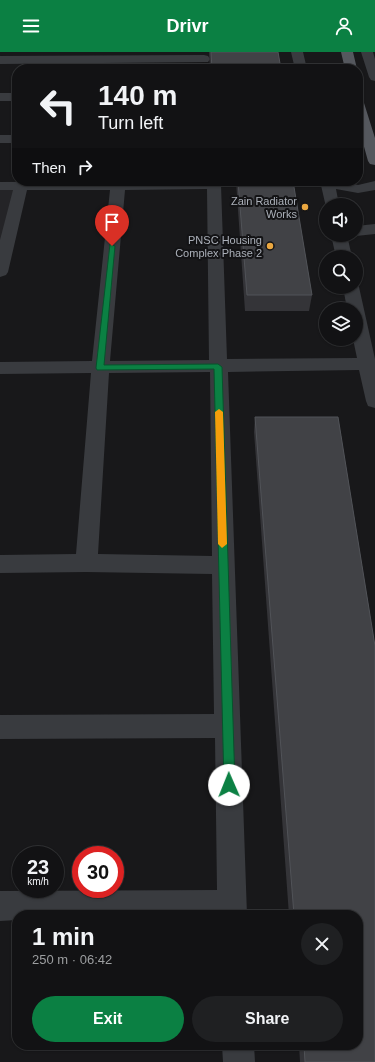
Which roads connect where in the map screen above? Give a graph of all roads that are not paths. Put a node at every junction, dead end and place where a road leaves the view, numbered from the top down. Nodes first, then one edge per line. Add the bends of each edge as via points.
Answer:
1 (297, 52) edge
2 (347, 52) edge
3 (367, 52) edge
4 (0, 60) edge
5 (71, 60) edge
6 (204, 60) edge
7 (300, 64) edge
8 (350, 64) edge
9 (375, 77) edge
10 (12, 97) edge
11 (0, 98) edge
12 (363, 120) edge
13 (0, 139) edge
14 (12, 139) edge
15 (375, 161) edge
16 (375, 185) edge
17 (0, 186) edge
18 (21, 186) joint
19 (118, 186) edge
20 (214, 186) edge
21 (328, 186) edge
22 (339, 186) edge
23 (331, 198) edge
24 (375, 230) edge
25 (363, 231) edge
26 (0, 272) edge
27 (363, 342) edge
28 (368, 364) junction
29 (218, 367) junction
30 (0, 368) edge
31 (100, 368) junction
32 (375, 401) edge
33 (86, 563) junction
34 (0, 564) edge
35 (223, 565) junction
36 (228, 726) junction
37 (0, 727) edge
38 (0, 906) edge
39 (231, 909) edge
40 (238, 1050) edge
41 (239, 1062) edge

1 - 7 street
2 - 8 main road
3 - 9 street
4 - 5 street
5 - 6 street
10 - 11 street
12 - 15 main road
13 - 14 street
16 - 22 street via 362,189
17 - 18 street
18 - 26 street
19 - 31 street
20 - 29 street
21 - 23 street
24 - 25 street
27 - 28 street
28 - 29 street
28 - 32 street
29 - 31 street
29 - 35 street
30 - 31 street
31 - 33 street
33 - 34 street
33 - 35 street
35 - 36 street
36 - 37 street
36 - 39 street
38 - 39 street
40 - 41 street

